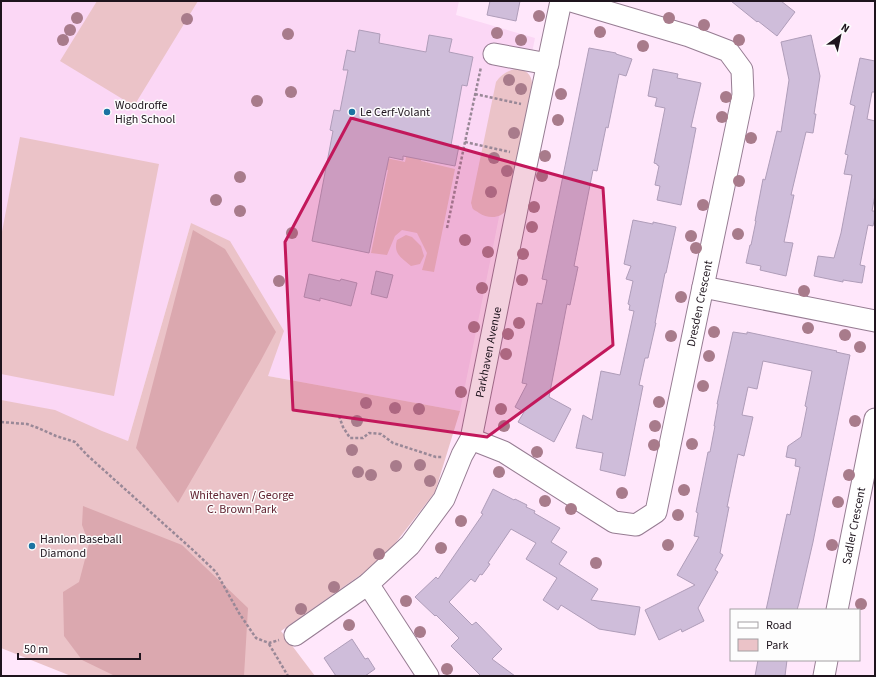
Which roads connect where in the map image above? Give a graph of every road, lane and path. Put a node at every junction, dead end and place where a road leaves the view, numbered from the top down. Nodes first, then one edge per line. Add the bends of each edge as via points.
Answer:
1 (561, 1) edge
2 (571, 1) edge
3 (488, 59) joint
4 (548, 64) junction
5 (475, 94) junction
6 (539, 107) junction
7 (465, 142) junction
8 (528, 156) junction
9 (447, 228) dead end
10 (703, 287) junction
11 (875, 321) edge
12 (339, 416) dead end
13 (875, 419) edge
14 (1, 422) edge
15 (466, 447) junction
16 (368, 584) junction
17 (837, 609) edge
18 (295, 635) joint
19 (269, 644) junction
20 (828, 661) edge
21 (288, 676) edge
22 (428, 676) edge
23 (824, 676) edge

1 - 4 street, Parkhaven Avenue
2 - 10 street, Dresden Crescent via 689,36 728,51 742,70 743,95
3 - 4 street
3 - 5 path
4 - 6 street, Parkhaven Avenue
5 - 6 path
5 - 7 path
6 - 8 street, Parkhaven Avenue
7 - 8 path
7 - 9 path
8 - 15 street, Parkhaven Avenue
10 - 11 street
10 - 15 street, Dresden Crescent via 656,512 636,525 614,522 504,452
12 - 15 path via 350,438 363,438 369,433 381,434 394,443 436,457
13 - 17 street, Sadler Crescent
14 - 19 path via 27,424 75,442 216,572 256,638
15 - 16 street, Parkhaven Avenue via 444,499 410,544
16 - 18 street, Parkhaven Avenue
16 - 22 street
18 - 19 path
19 - 21 path
20 - 23 street

